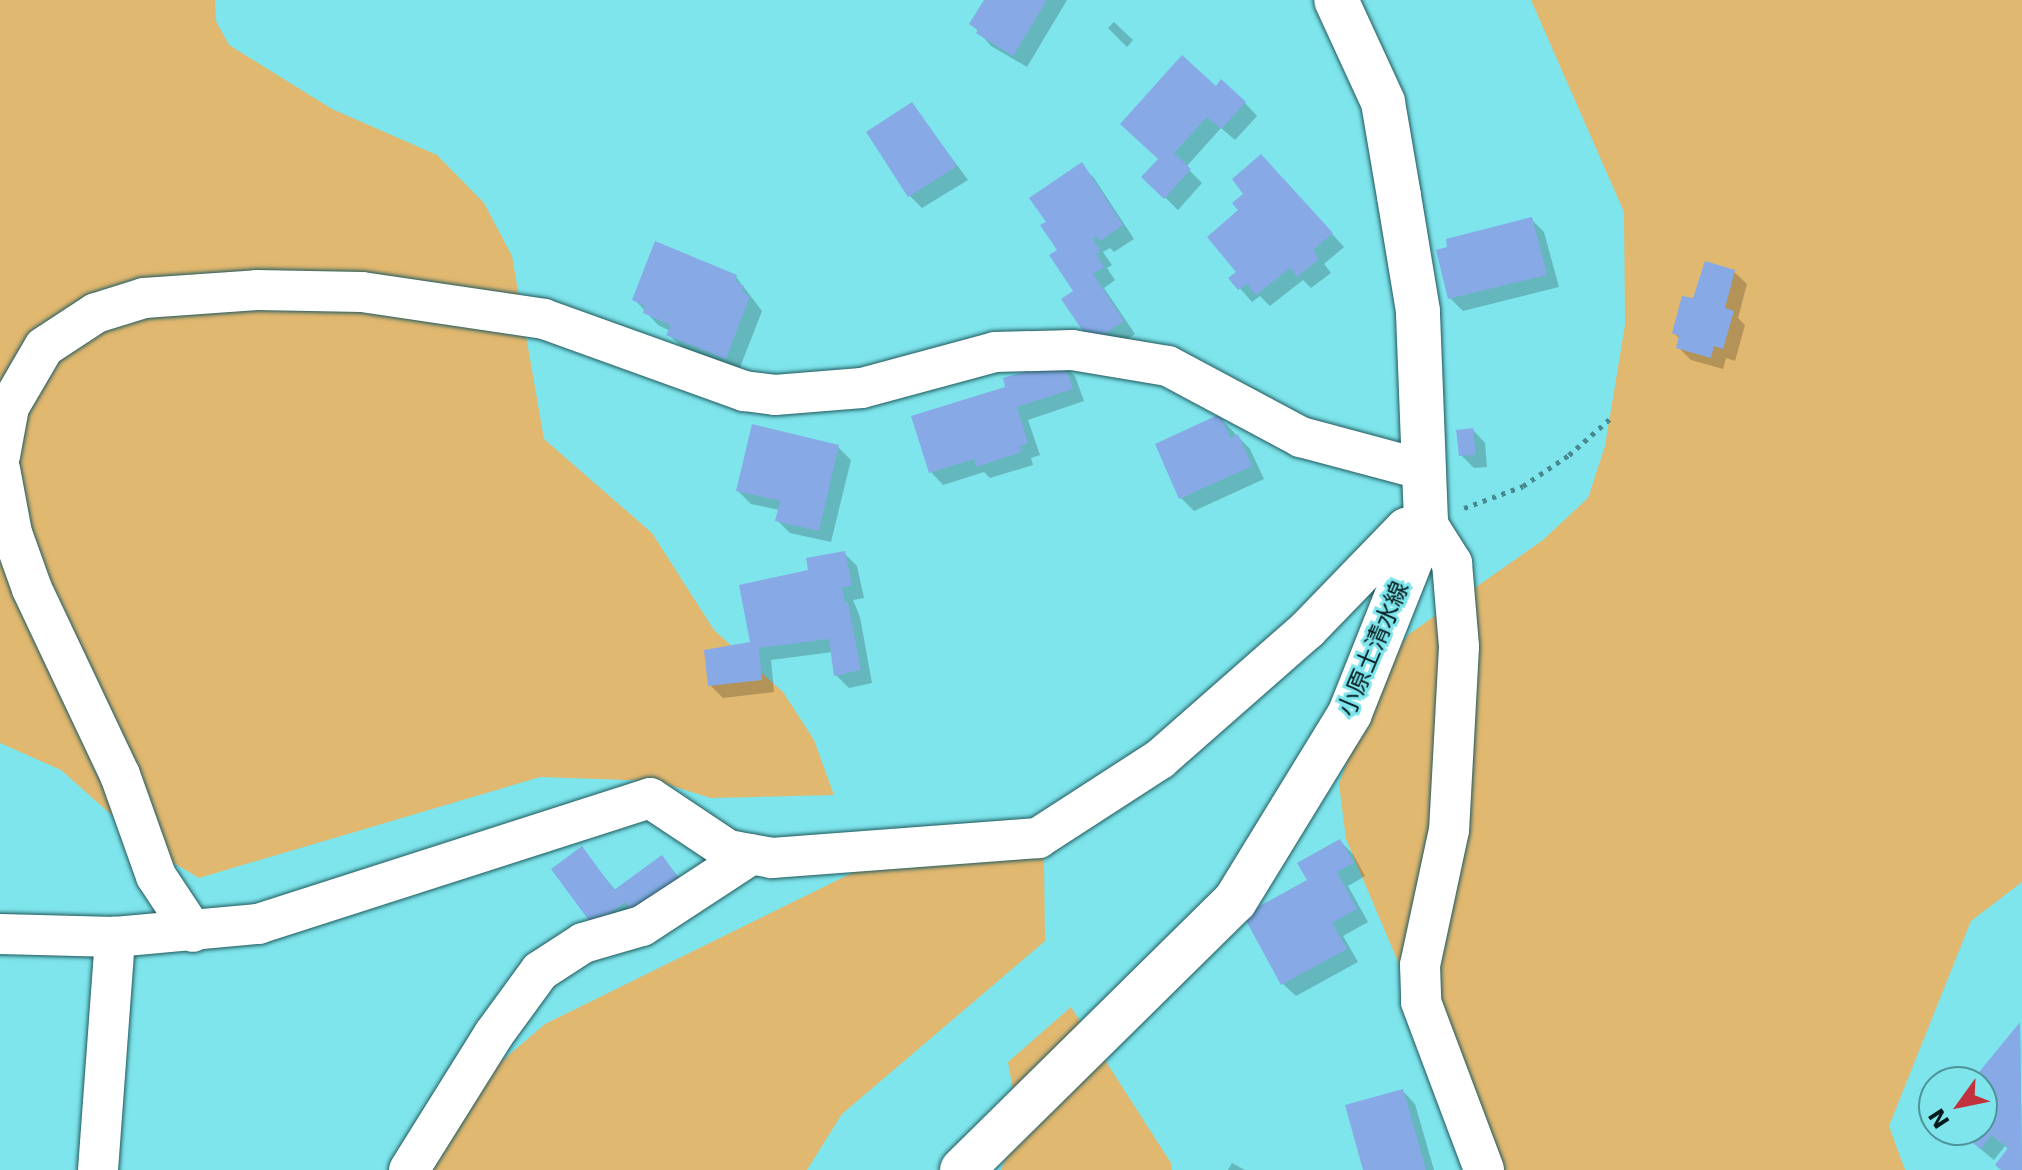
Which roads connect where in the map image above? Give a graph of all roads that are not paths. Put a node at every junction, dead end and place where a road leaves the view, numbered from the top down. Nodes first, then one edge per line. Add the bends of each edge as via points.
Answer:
1 (1336, 0) edge
2 (0, 456) edge
3 (0, 469) edge
4 (1424, 470) junction
5 (1426, 522) junction
6 (752, 854) junction
7 (193, 932) junction
8 (0, 934) edge
9 (115, 937) junction
10 (98, 1170) edge
11 (409, 1170) edge
12 (962, 1170) edge
13 (1484, 1170) edge

1 - 4 main road, 小原土清水線 via 1383,102 1418,311
2 - 4 street via 9,407 44,347 96,313 144,298 257,290 362,292 544,319 744,391 775,395 862,388 995,352 1072,350 1168,366 1301,437
3 - 7 street via 12,533 32,589 120,775 156,876
4 - 5 main road, 小原土清水線
5 - 6 street via 1406,528 1307,630 1160,759 1038,838 772,858
5 - 12 main road, 小原土清水線 via 1350,713 1235,901
5 - 13 street via 1452,563 1459,647 1449,830 1420,965 1421,1002
6 - 7 street via 728,850 650,798 258,924
6 - 11 street via 642,926 583,943 540,971
7 - 9 street
8 - 9 street
9 - 10 street

